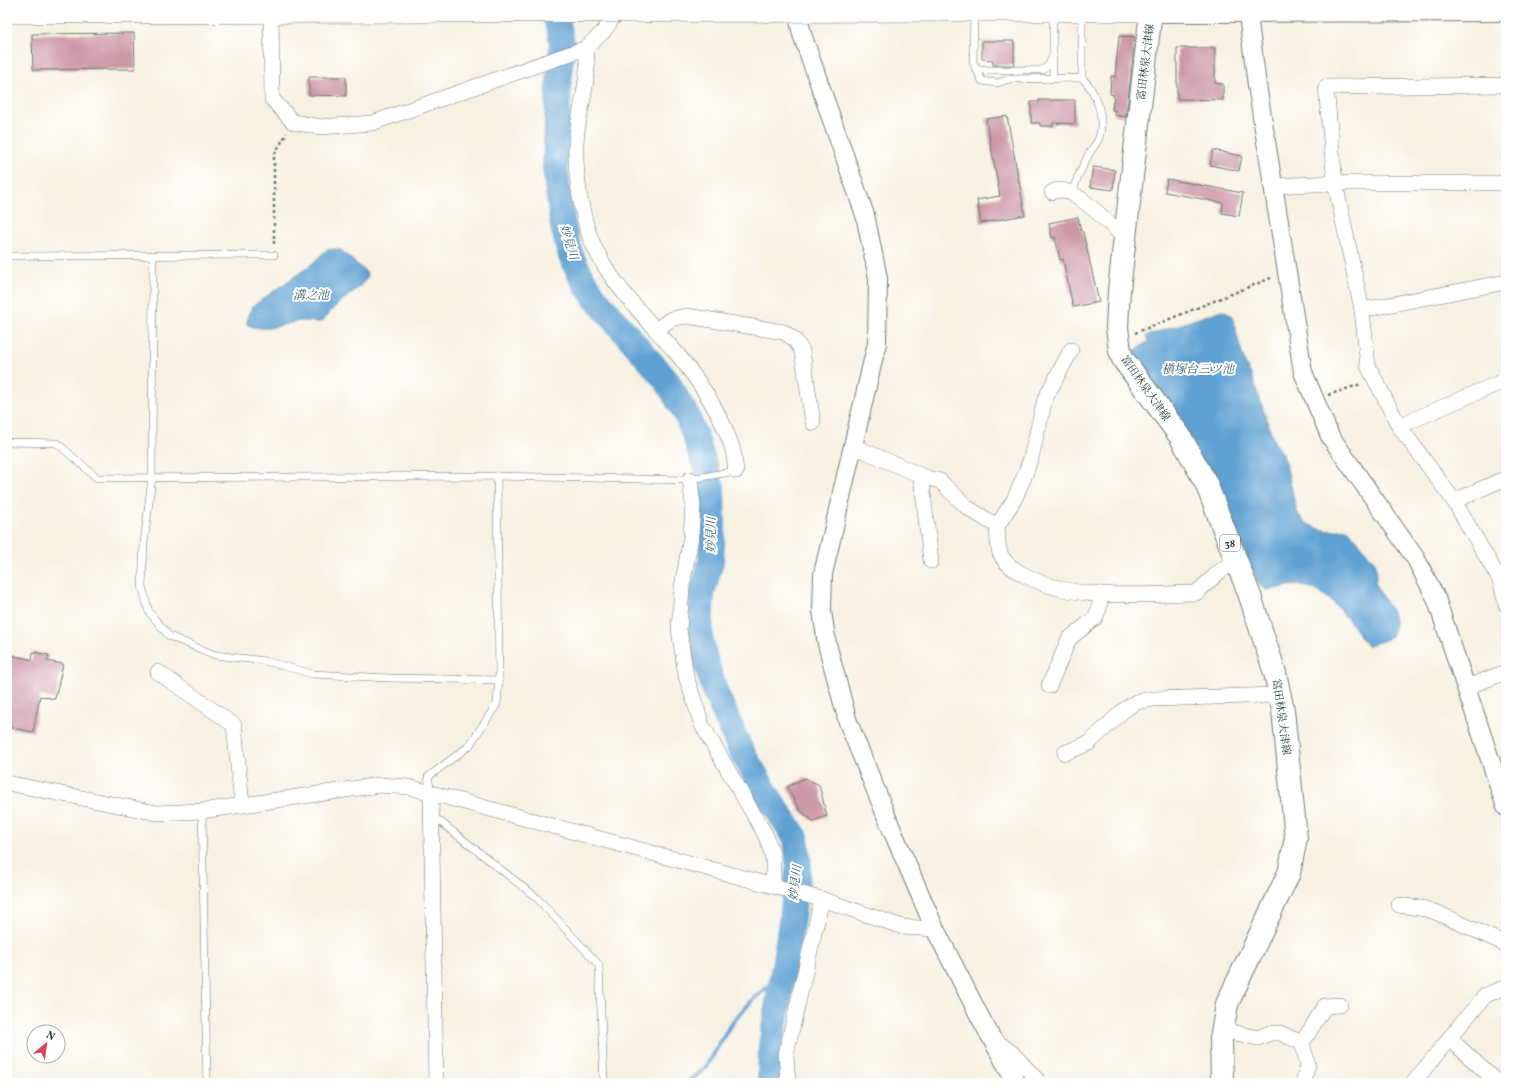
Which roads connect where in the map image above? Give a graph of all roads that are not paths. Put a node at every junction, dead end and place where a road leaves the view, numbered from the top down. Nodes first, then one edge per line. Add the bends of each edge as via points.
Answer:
1 (620, 7) edge
2 (796, 7) edge
3 (317, 9) edge
4 (1151, 9) edge
5 (1247, 9) edge
6 (161, 10) edge
7 (1506, 10) edge
8 (969, 11) junction
9 (1052, 11) junction
10 (1082, 11) junction
11 (7, 13) edge
12 (270, 13) junction
13 (586, 48) junction
14 (1053, 56) junction
15 (975, 68) junction
16 (1082, 78) junction
17 (1053, 79) junction
18 (1506, 85) edge
19 (1506, 182) edge
20 (1335, 183) junction
21 (1273, 186) junction
22 (1052, 192) dead end
23 (1072, 193) junction
24 (1125, 238) junction
25 (153, 255) junction
26 (274, 255) road end
27 (7, 256) edge
28 (1506, 282) edge
29 (1362, 310) junction
30 (656, 330) junction
31 (1071, 350) dead end
32 (1506, 380) edge
33 (813, 423) dead end
34 (1399, 426) junction
35 (7, 442) edge
36 (853, 446) junction
37 (736, 470) joint
38 (496, 476) junction
39 (921, 476) junction
40 (152, 477) junction
41 (1506, 478) edge
42 (690, 479) junction
43 (1454, 501) junction
44 (997, 526) junction
45 (1236, 560) junction
46 (930, 561) dead end
47 (1503, 578) edge
48 (1101, 594) junction
49 (1506, 604) edge
50 (158, 672) dead end
51 (1506, 672) edge
52 (498, 680) junction
53 (1049, 686) dead end
54 (1467, 687) junction
55 (1280, 695) junction
56 (1065, 754) dead end
57 (7, 783) edge
58 (431, 793) junction
59 (242, 805) junction
60 (1506, 807) edge
61 (202, 811) junction
62 (431, 815) junction
63 (773, 886) junction
64 (822, 899) junction
65 (1399, 905) dead end
66 (936, 929) junction
67 (1506, 946) edge
68 (1506, 987) edge
69 (1340, 1005) dead end
70 (1223, 1030) junction
71 (990, 1036) junction
72 (1449, 1038) junction
73 (1302, 1043) junction
74 (207, 1083) edge
75 (436, 1083) edge
76 (604, 1083) edge
77 (788, 1083) edge
78 (1016, 1083) edge
79 (1040, 1083) edge
80 (1222, 1083) edge
81 (1303, 1083) edge
82 (1413, 1083) edge
83 (1498, 1083) edge

1 - 13 street via 604,31
2 - 36 street via 802,34 865,215 878,278 877,343
3 - 8 main road, bridge via 433,12
3 - 12 main road
4 - 5 main road, 富田林泉大津線
4 - 10 main road
4 - 24 main road, 富田林泉大津線 / 38
5 - 7 main road, 富田林泉大津線
5 - 21 street via 1254,86
6 - 11 main road
6 - 12 main road
8 - 9 main road
8 - 15 lane
9 - 10 main road
9 - 14 lane
10 - 16 lane
12 - 13 street via 272,99 293,122 321,127 372,123
13 - 30 street via 588,68 577,134 577,171 581,206 590,237 602,262 630,301
14 - 15 lane via 1048,66 1042,70
14 - 17 lane
15 - 17 lane via 982,81
16 - 17 lane
16 - 23 lane via 1089,85 1096,100 1101,121 1098,138 1076,179
18 - 20 street via 1326,87
19 - 20 street
20 - 21 street
20 - 29 street
21 - 54 street via 1303,372 1330,436 1416,559 1436,598
22 - 23 street via 1062,190
23 - 24 street
24 - 45 main road, 富田林泉大津線 / 38 via 1117,327 1123,359 1180,436 1206,483
25 - 26 lane
25 - 27 lane
25 - 40 lane
28 - 29 street
29 - 34 street via 1368,366
30 - 33 street via 671,318 687,316 784,332 795,340 802,351
30 - 37 street via 679,356 705,393 722,423 732,448
31 - 44 street via 1045,399 1024,477 1014,500
32 - 34 street
34 - 43 street
35 - 40 lane via 57,443 97,478
36 - 39 street
36 - 66 street via 823,574 822,611 827,644 848,722
37 - 42 lane
38 - 40 lane
38 - 42 lane
38 - 52 lane
39 - 44 street via 940,481 968,508
39 - 46 street
40 - 52 lane via 144,542 142,586 148,612 169,636 215,655 265,662 313,674
41 - 43 street
42 - 63 street via 693,505 691,537 682,587 679,630 686,676 702,725 766,836 773,857
43 - 47 street
44 - 48 street via 1000,554 1010,567 1031,580 1054,588
45 - 48 street via 1196,593
45 - 55 main road, 富田林泉大津線 / 38 via 1273,666
47 - 49 street
48 - 53 street via 1095,618 1069,639
50 - 59 street via 234,725
51 - 54 street
52 - 58 lane via 497,704 469,746 428,777
54 - 60 street
55 - 56 street via 1153,699 1136,702 1089,743
55 - 70 main road, 富田林泉大津線 / 38 via 1296,838 1290,873 1227,1004
57 - 61 street via 157,813
58 - 59 street via 409,787 379,785
58 - 62 street
58 - 63 street
59 - 61 street
61 - 74 lane
62 - 75 street
62 - 76 lane via 537,898 599,965
63 - 64 street
64 - 66 street via 902,927
64 - 77 street via 786,1054
65 - 67 street via 1440,914
66 - 71 street
68 - 72 street via 1486,995
69 - 73 street via 1325,1006
70 - 73 street via 1258,1038 1270,1033 1280,1033
70 - 80 main road, 富田林泉大津線 / 38
71 - 78 street
71 - 79 street via 1012,1052
72 - 82 street
72 - 83 street
73 - 81 street via 1308,1065

